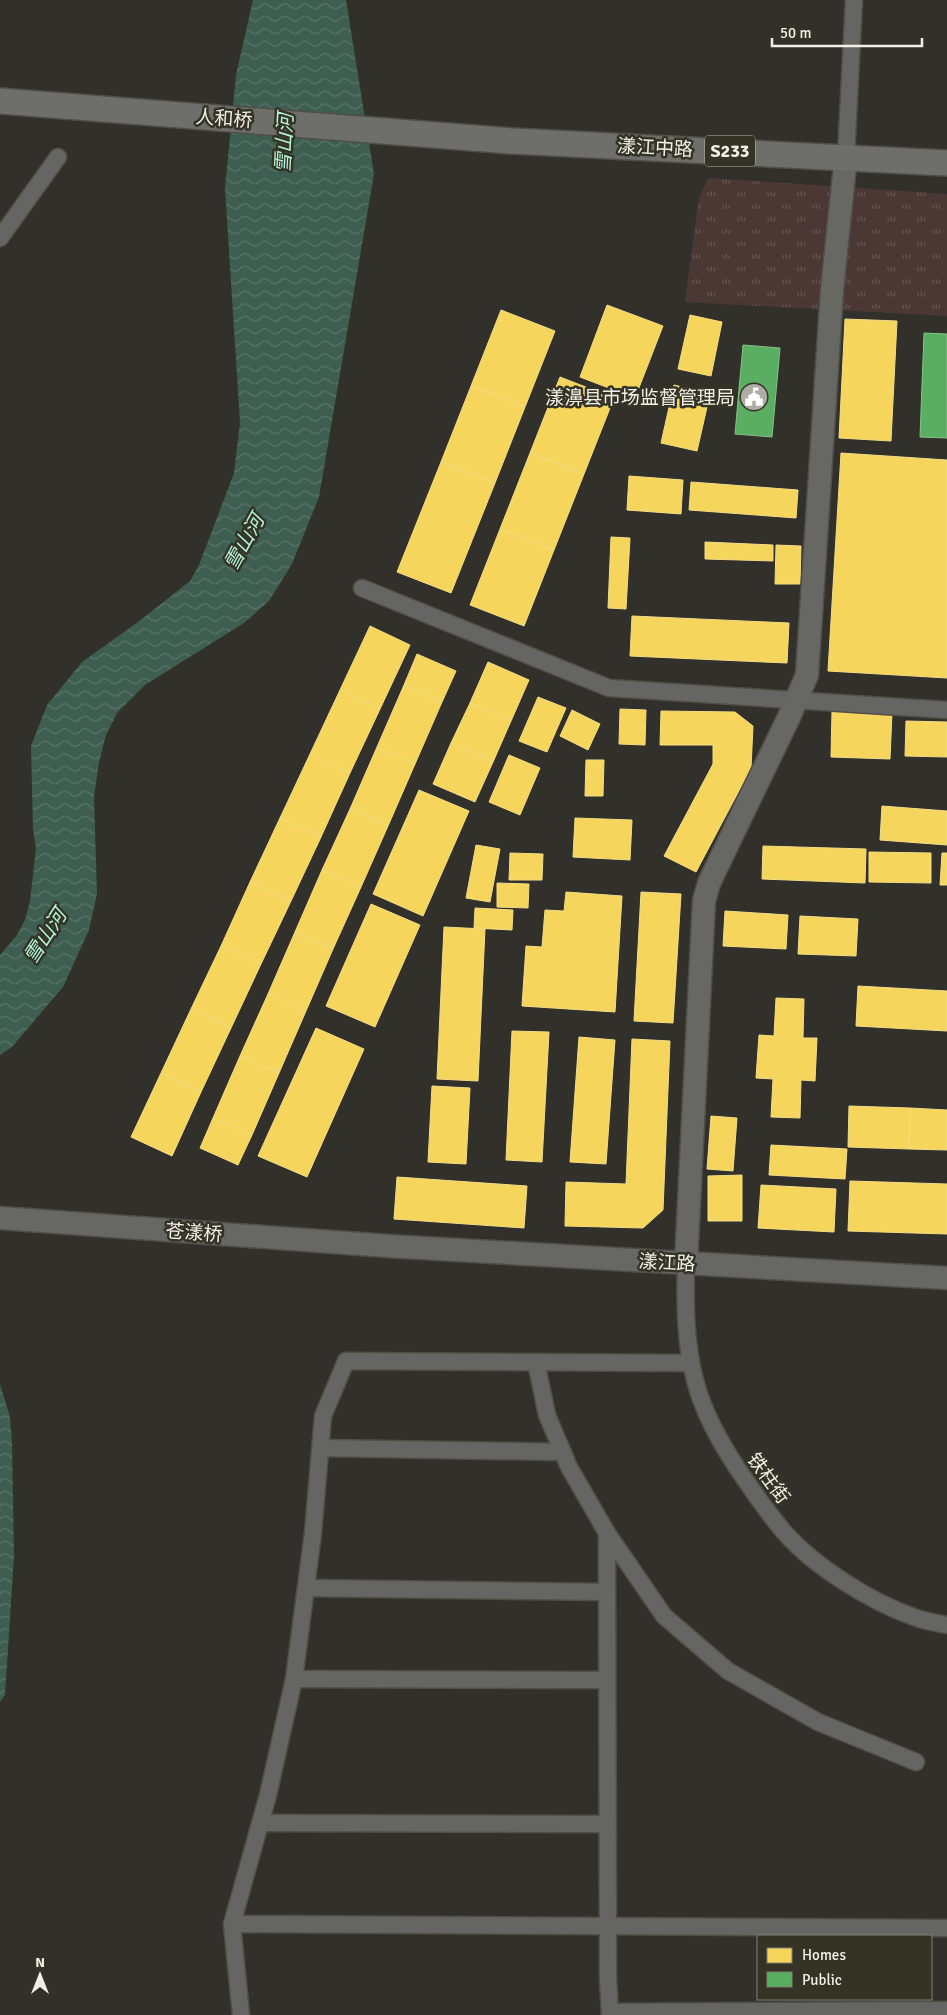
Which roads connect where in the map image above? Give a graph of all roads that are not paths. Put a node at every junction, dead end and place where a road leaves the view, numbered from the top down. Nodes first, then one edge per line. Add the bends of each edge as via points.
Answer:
1 (854, 0) edge
2 (0, 101) edge
3 (512, 141) joint
4 (846, 156) junction
5 (58, 157) dead end
6 (947, 162) edge
7 (0, 238) edge
8 (362, 588) dead end
9 (796, 701) junction
10 (947, 710) edge
11 (0, 1218) edge
12 (388, 1246) joint
13 (686, 1263) junction
14 (947, 1278) edge
15 (536, 1362) junction
16 (691, 1363) junction
17 (321, 1448) junction
18 (563, 1452) junction
19 (607, 1533) junction
20 (306, 1588) junction
21 (607, 1592) junction
22 (947, 1625) edge
23 (294, 1679) junction
24 (607, 1680) junction
25 (916, 1762) dead end
26 (260, 1823) junction
27 (608, 1824) junction
28 (232, 1924) junction
29 (608, 1926) junction
30 (947, 1928) edge
31 (947, 2010) edge
32 (610, 2013) edge
33 (241, 2015) edge

1 - 4 street
2 - 3 main road, 人和桥 / S233
3 - 4 main road, 漾江中路 / S233
4 - 6 main road, 漾江中路 / S233
4 - 9 street via 832,290 810,650 807,675
5 - 7 street
8 - 9 street via 609,688
9 - 10 street
9 - 13 street via 709,883 704,901
11 - 12 street, 苍漾桥
12 - 13 street, 漾江路
13 - 14 street, 漾江路
13 - 16 street, 铁柱街 via 685,1305
15 - 16 street
15 - 17 street via 346,1361 323,1416
15 - 18 street via 547,1415
16 - 22 street, 铁柱街 via 706,1415 728,1456 786,1534 820,1564 866,1595 914,1618
17 - 18 street
17 - 20 street
18 - 19 street
19 - 21 street
19 - 25 street via 664,1616 728,1671 818,1722
20 - 21 street
20 - 23 street
21 - 24 street
23 - 24 street
23 - 26 street
24 - 27 street
26 - 27 street
26 - 28 street
27 - 29 street
28 - 29 street
28 - 33 street
29 - 30 street
29 - 32 street
31 - 32 street

